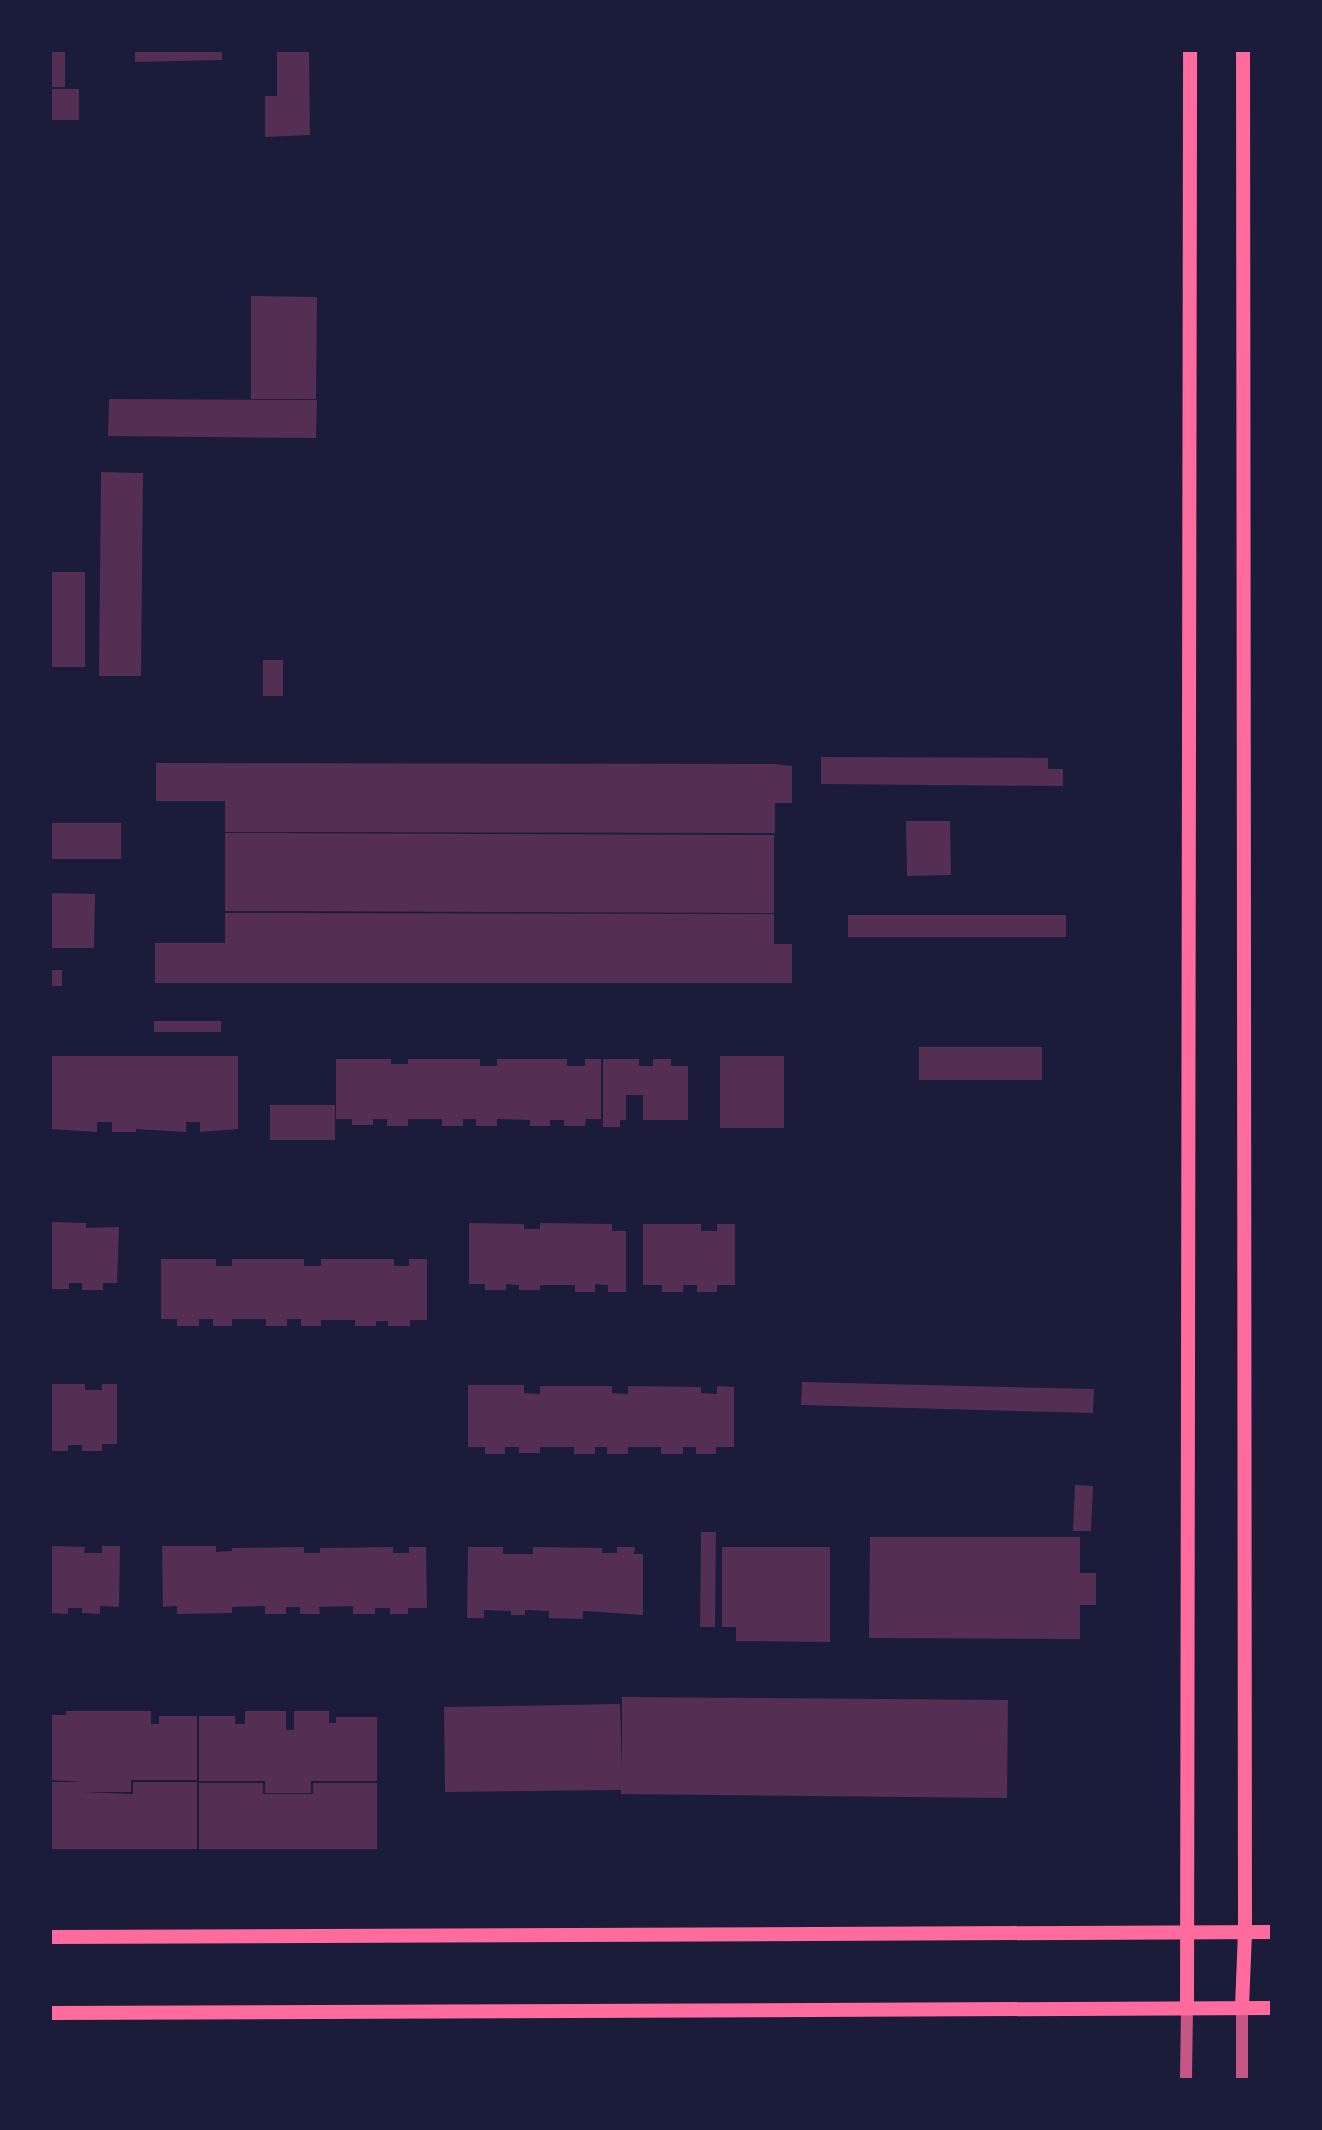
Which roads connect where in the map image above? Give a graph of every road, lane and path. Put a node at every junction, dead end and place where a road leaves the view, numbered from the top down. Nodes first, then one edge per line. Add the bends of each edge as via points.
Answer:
1 (1190, 51) edge
2 (1243, 51) edge
3 (1186, 1931) junction
4 (1245, 1932) junction
5 (1271, 1932) edge
6 (51, 1937) edge
7 (1242, 2007) junction
8 (1187, 2008) junction
9 (1271, 2008) edge
10 (51, 2013) edge
11 (1186, 2079) edge
12 (1242, 2079) edge

1 - 3 main road
2 - 4 main road
3 - 4 main road
3 - 6 main road
3 - 8 main road
4 - 5 main road
4 - 7 main road
7 - 8 main road
7 - 9 main road
7 - 12 street
8 - 10 main road
8 - 11 street

